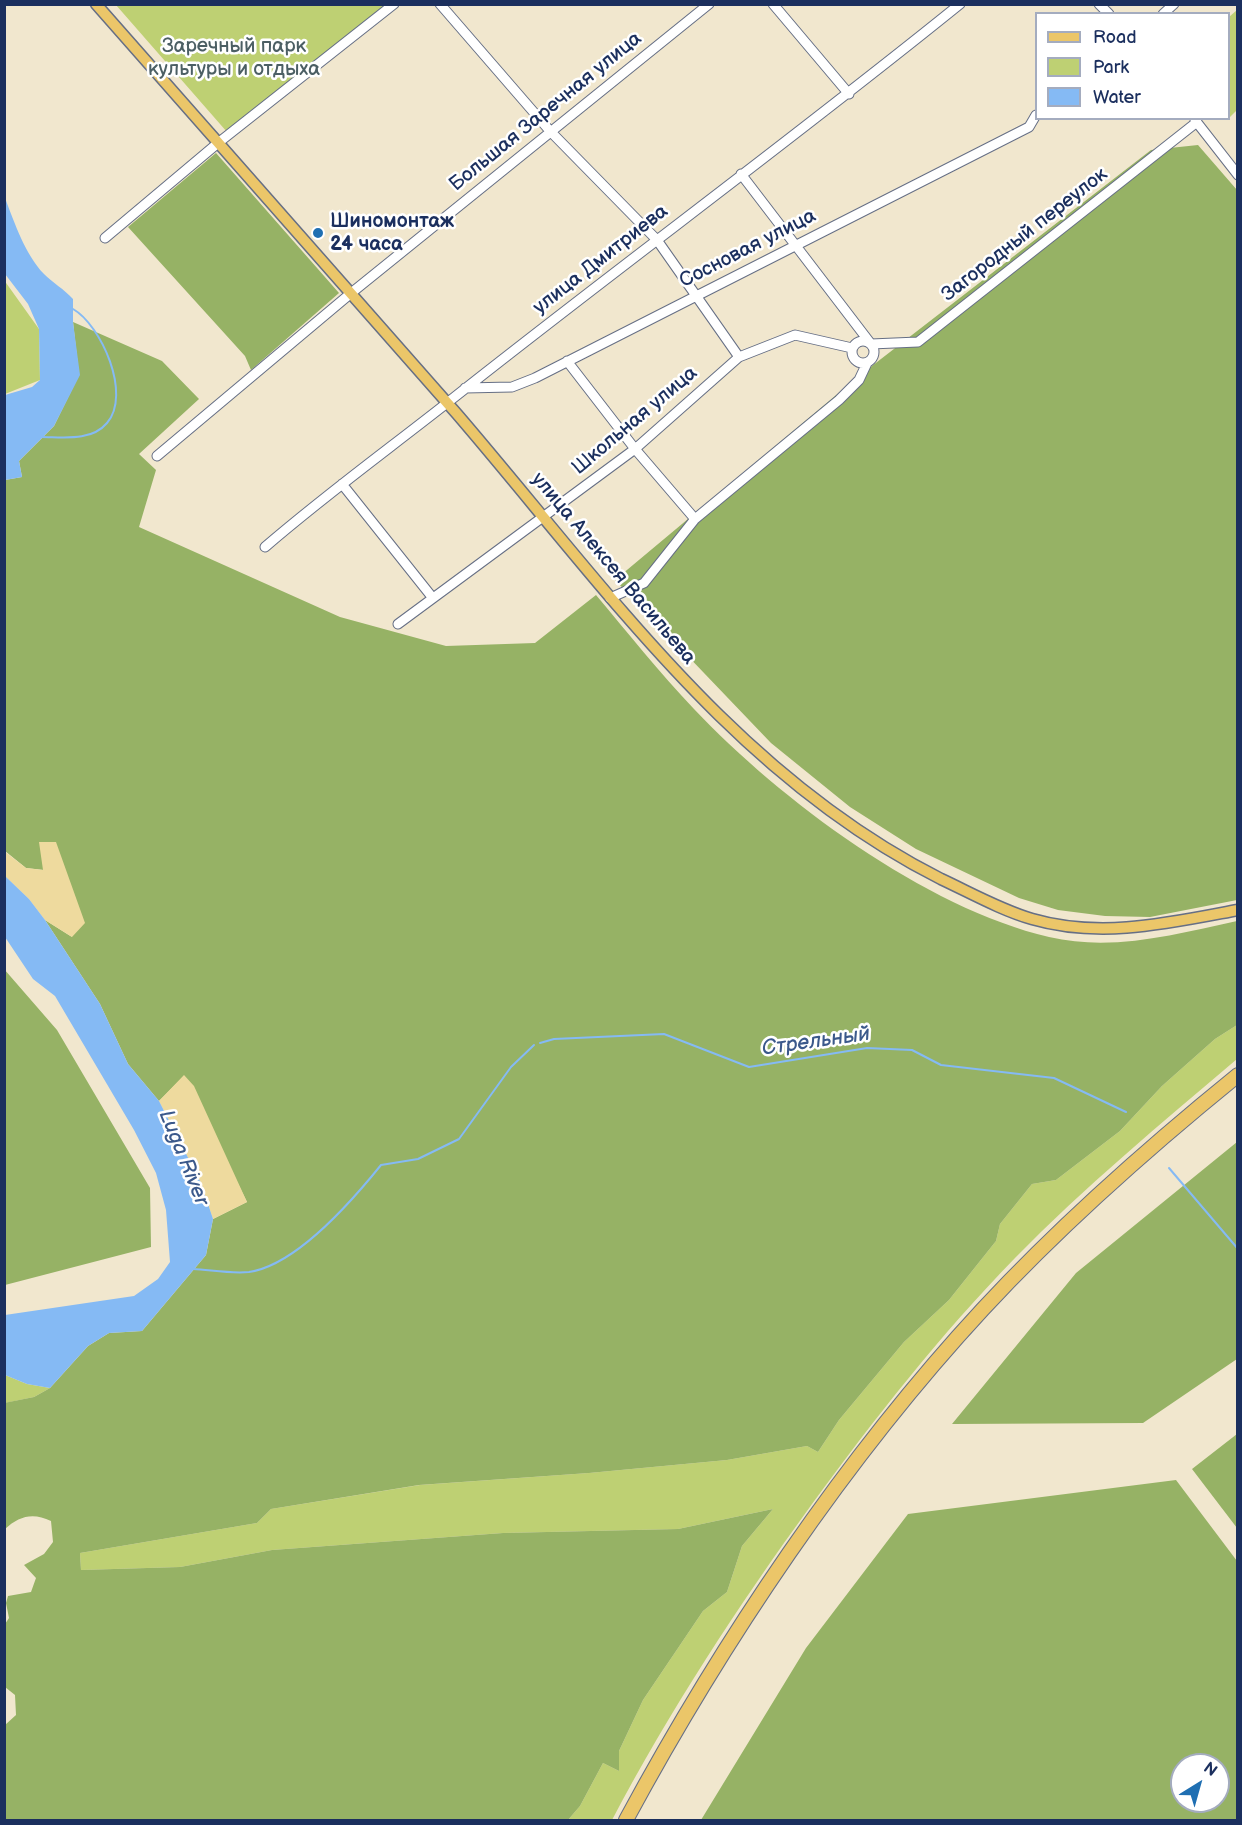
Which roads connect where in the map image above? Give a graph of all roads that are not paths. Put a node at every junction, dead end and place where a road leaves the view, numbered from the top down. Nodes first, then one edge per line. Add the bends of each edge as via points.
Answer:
1 (96, 4) edge
2 (394, 4) edge
3 (440, 4) edge
4 (709, 4) edge
5 (773, 4) edge
6 (960, 4) edge
7 (1099, 4) edge
8 (1109, 11) edge
9 (849, 94) junction
10 (1035, 117) edge
11 (1196, 120) edge
12 (550, 131) junction
13 (218, 143) junction
14 (741, 174) junction
15 (1238, 175) edge
16 (105, 238) dead end
17 (657, 240) junction
18 (798, 244) junction
19 (350, 294) junction
20 (694, 295) junction
21 (868, 340) junction
22 (852, 348) junction
23 (739, 357) junction
24 (567, 361) junction
25 (867, 363) junction
26 (465, 388) junction
27 (447, 403) junction
28 (635, 448) junction
29 (157, 456) dead end
30 (342, 484) junction
31 (545, 517) junction
32 (695, 519) junction
33 (266, 547) dead end
34 (432, 597) junction
35 (610, 598) junction
36 (398, 624) dead end
37 (1238, 910) edge
38 (1238, 1075) edge
39 (1238, 1083) edge
40 (1150, 1147) junction
41 (626, 1821) edge

1 - 13 main road, улица Алексея Васильева
2 - 13 street
3 - 12 street
4 - 12 street, Большая Заречная улица
5 - 9 street
6 - 9 street, улица Дмитриева
7 - 8 street
9 - 14 street, улица Дмитриева
10 - 18 street, Сосновая улица via 1029,126
11 - 15 street
11 - 21 street, Загородный переулок via 918,342
12 - 17 street
12 - 19 street, Большая Заречная улица
13 - 16 street
13 - 19 main road, улица Алексея Васильева
14 - 17 street, улица Дмитриева
14 - 18 street
17 - 20 street
17 - 26 street, улица Дмитриева
18 - 20 street, Сосновая улица
18 - 21 street
19 - 27 main road, улица Алексея Васильева
19 - 29 street, Большая Заречная улица
20 - 23 street
20 - 24 street, Сосновая улица
21 - 22 street
21 - 25 street via 874,354
22 - 23 street, Школьная улица via 795,335
22 - 25 street via 854,359
23 - 28 street, Школьная улица
24 - 26 street, Сосновая улица via 512,387
24 - 28 street
25 - 32 street via 859,380 839,400
26 - 27 street, улица Дмитриева
27 - 30 street, улица Дмитриева
27 - 31 main road, улица Алексея Васильева
28 - 31 street, Школьная улица
28 - 32 street
30 - 33 street, улица Дмитриева
30 - 34 street
31 - 34 street, Школьная улица
31 - 35 main road, улица Алексея Васильева
32 - 35 street via 644,583
34 - 36 street, Школьная улица
35 - 37 main road, улица Алексея Васильева via 701,700 790,781 873,841 969,892 1034,919 1078,928 1127,928
38 - 40 highway
39 - 40 main road
40 - 41 highway via 990,1302 879,1434 747,1617

